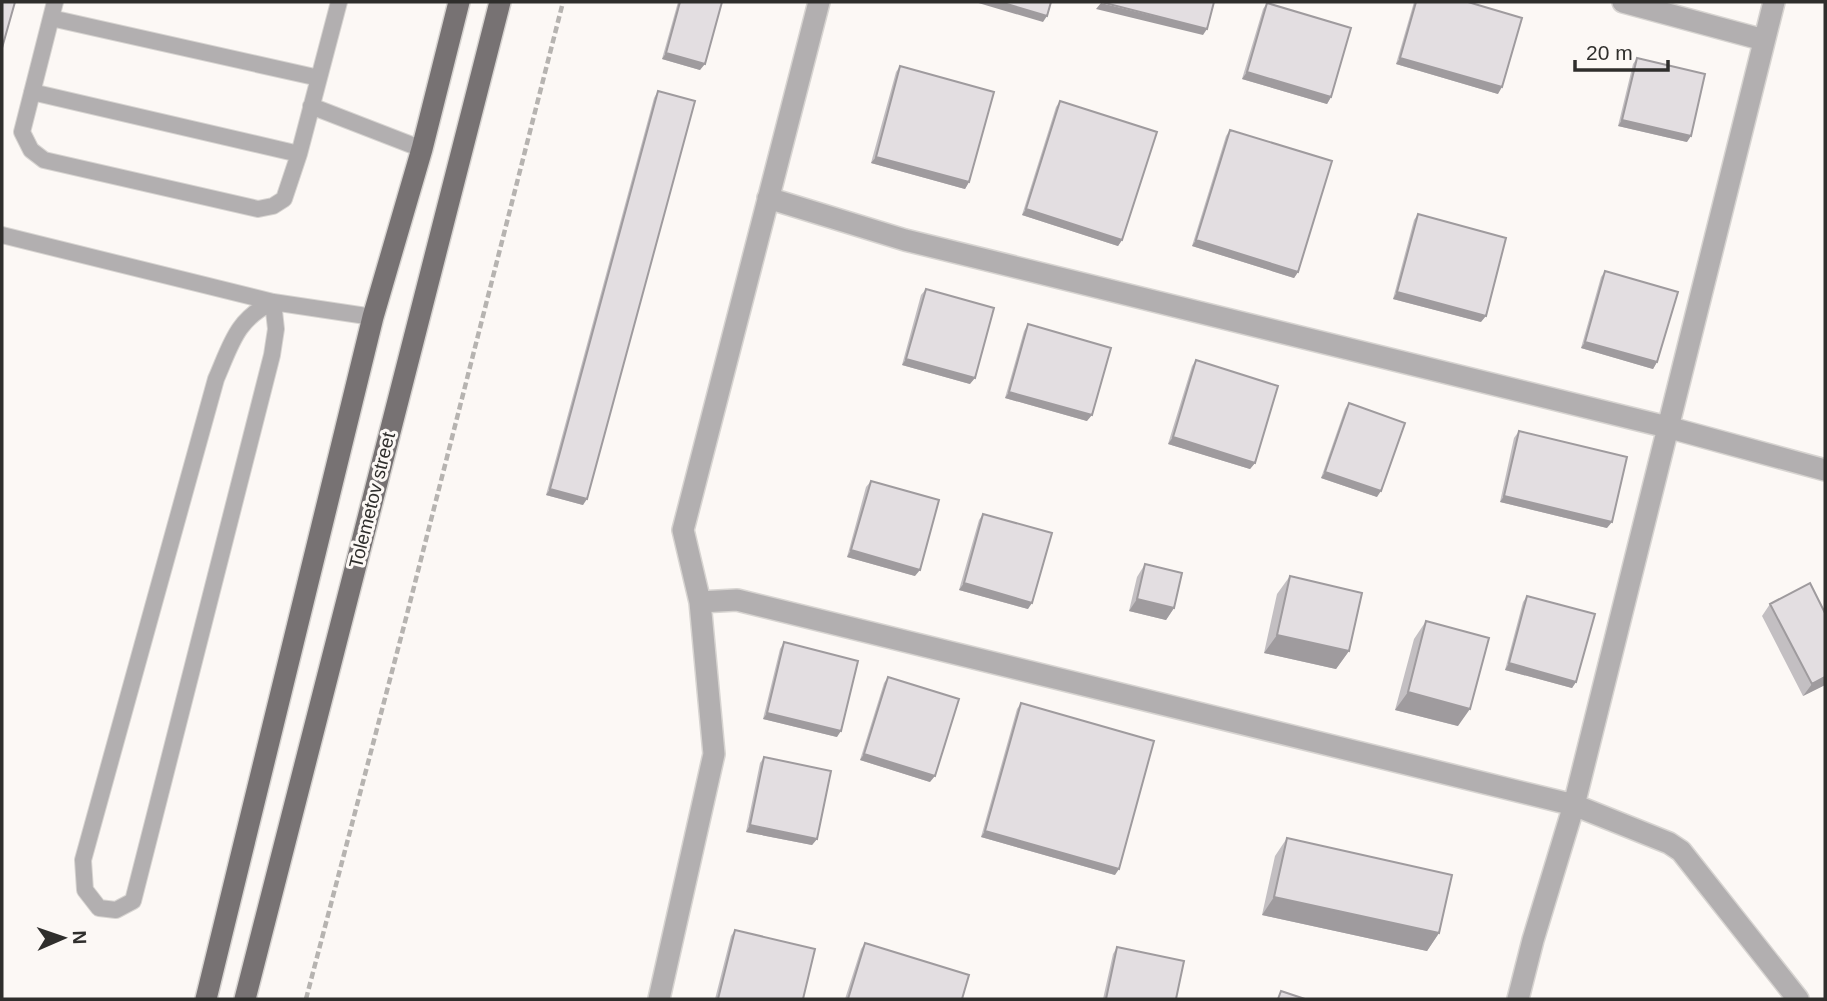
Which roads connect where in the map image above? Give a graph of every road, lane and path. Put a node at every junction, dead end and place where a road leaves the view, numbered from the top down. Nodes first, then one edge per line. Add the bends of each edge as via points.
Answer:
1 (339, 2) edge
2 (459, 2) edge
3 (499, 2) edge
4 (563, 2) edge
5 (819, 2) edge
6 (1623, 2) edge
7 (1774, 2) edge
8 (53, 10) edge
9 (1764, 40) junction
10 (319, 78) junction
11 (32, 92) junction
12 (311, 106) junction
13 (422, 149) junction
14 (299, 154) junction
15 (768, 198) junction
16 (2, 235) edge
17 (273, 302) junction
18 (373, 317) junction
19 (1667, 426) junction
20 (1825, 470) edge
21 (700, 602) junction
22 (1574, 805) junction
23 (206, 999) edge
24 (245, 999) edge
25 (306, 999) edge
26 (659, 999) edge
27 (1518, 999) edge
28 (1798, 999) edge

1 - 10 lane
2 - 13 main road
3 - 24 main road, Tolemetov street
4 - 25 path
5 - 15 street
6 - 9 street
7 - 9 street
8 - 10 lane
8 - 11 lane
9 - 19 street
10 - 12 lane
11 - 14 lane
11 - 14 lane via 22,132 31,150 44,160 258,209 284,198
12 - 13 lane
12 - 14 lane
13 - 18 main road
15 - 19 street via 905,240
15 - 21 street via 683,530
16 - 17 lane
17 - 17 lane via 247,317 216,379 83,860 85,890 99,908 116,910 133,901 272,355 276,329
17 - 18 lane
18 - 23 main road
19 - 20 street
19 - 22 street
21 - 22 street via 737,600
21 - 26 street via 714,754
22 - 27 street
22 - 28 street via 1681,852

